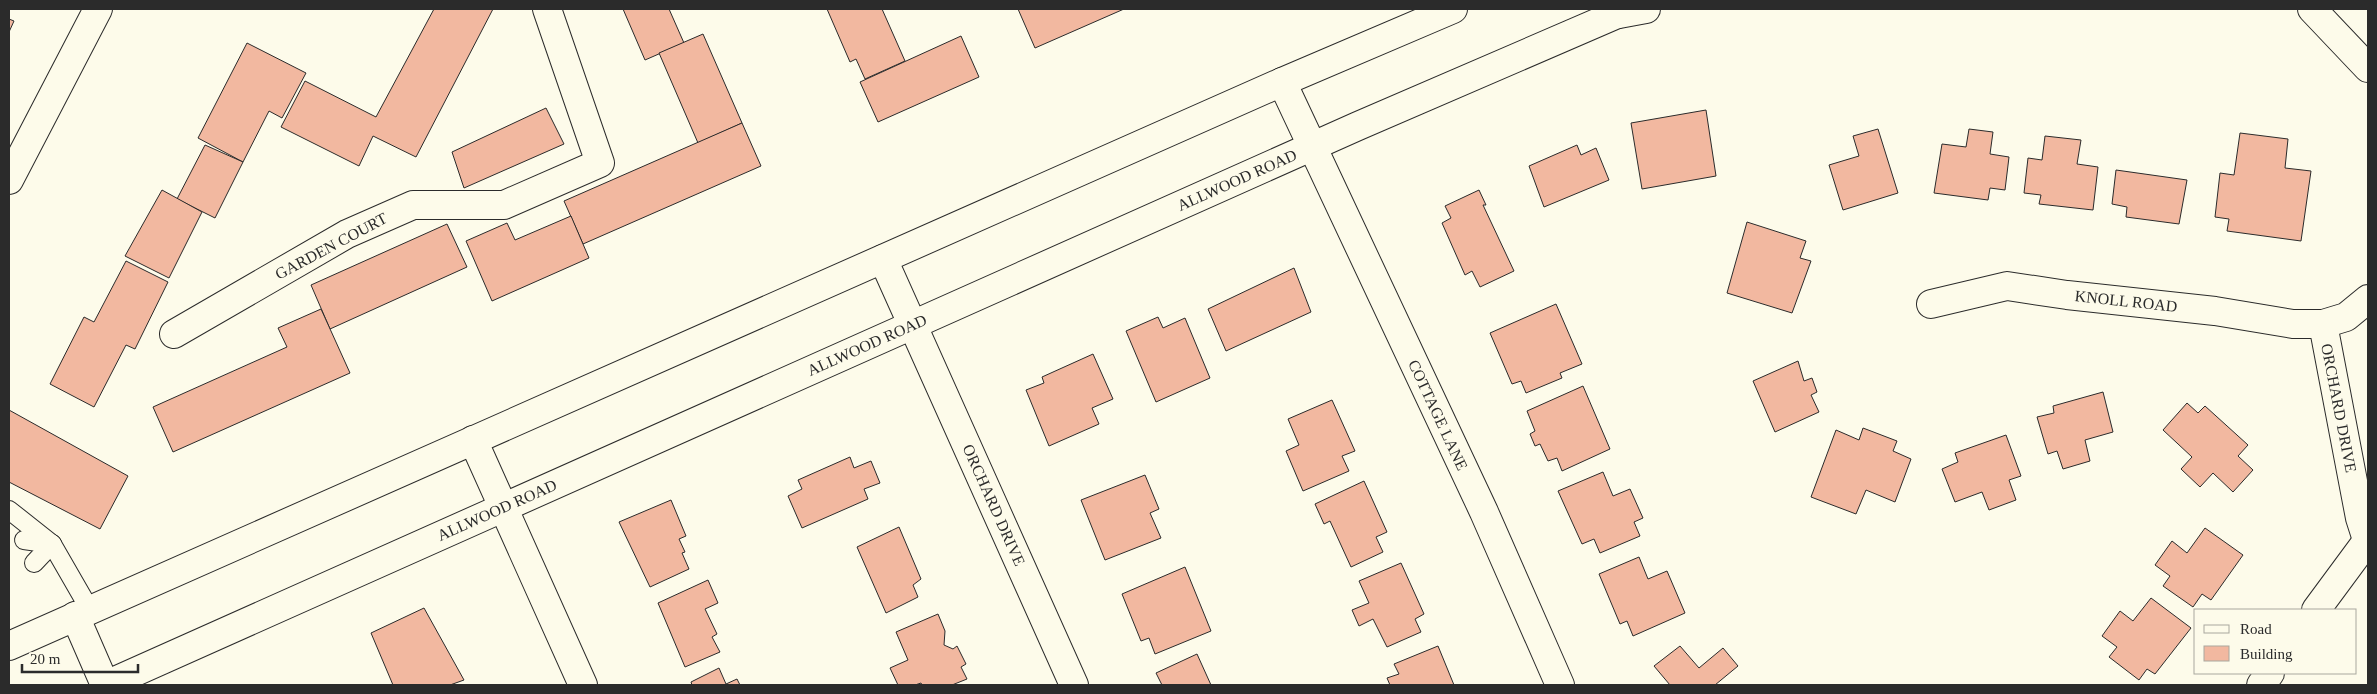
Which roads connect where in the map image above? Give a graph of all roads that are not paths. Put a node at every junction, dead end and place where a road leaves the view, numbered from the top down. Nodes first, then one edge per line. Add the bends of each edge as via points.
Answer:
1 (98, 9) edge
2 (547, 9) edge
3 (1453, 9) edge
4 (1646, 9) edge
5 (2312, 9) edge
6 (1624, 12) edge
7 (2368, 68) edge
8 (1282, 82) junction
9 (1312, 147) junction
10 (9, 180) edge
11 (883, 259) junction
12 (2368, 299) edge
13 (1931, 304) dead end
14 (2323, 324) junction
15 (913, 325) junction
16 (174, 334) dead end
17 (473, 440) junction
18 (501, 508) junction
19 (9, 510) edge
20 (24, 540) dead end
21 (2368, 542) edge
22 (52, 544) junction
23 (34, 563) dead end
24 (2317, 609) edge
25 (82, 613) junction
26 (9, 646) edge
27 (2269, 674) edge
28 (106, 685) edge
29 (583, 685) edge
30 (1074, 685) edge
31 (1560, 685) edge
32 (2261, 685) edge

1 - 10 main road
2 - 16 main road, GARDEN COURT via 600,163 504,205 413,205 347,234
3 - 8 main road
4 - 6 main road, ALLWOOD ROAD
5 - 7 main road
6 - 9 main road, ALLWOOD ROAD
8 - 9 main road, COTTAGE LANE
8 - 11 main road
9 - 15 main road, ALLWOOD ROAD
9 - 31 main road, COTTAGE LANE via 1484,512
11 - 15 main road, ORCHARD DRIVE
11 - 17 main road
12 - 14 main road, ORCHARD DRIVE via 2346,317
13 - 14 main road, KNOLL ROAD via 2007,286 2215,311 2293,324
14 - 21 main road, ORCHARD DRIVE via 2360,518
15 - 18 main road, ALLWOOD ROAD
15 - 30 main road, ORCHARD DRIVE
17 - 18 main road
17 - 25 main road
18 - 28 main road, ALLWOOD ROAD
18 - 29 main road
19 - 22 lane
20 - 22 lane
21 - 24 main road
22 - 23 lane
22 - 25 lane
25 - 26 main road
25 - 28 main road
27 - 32 main road

